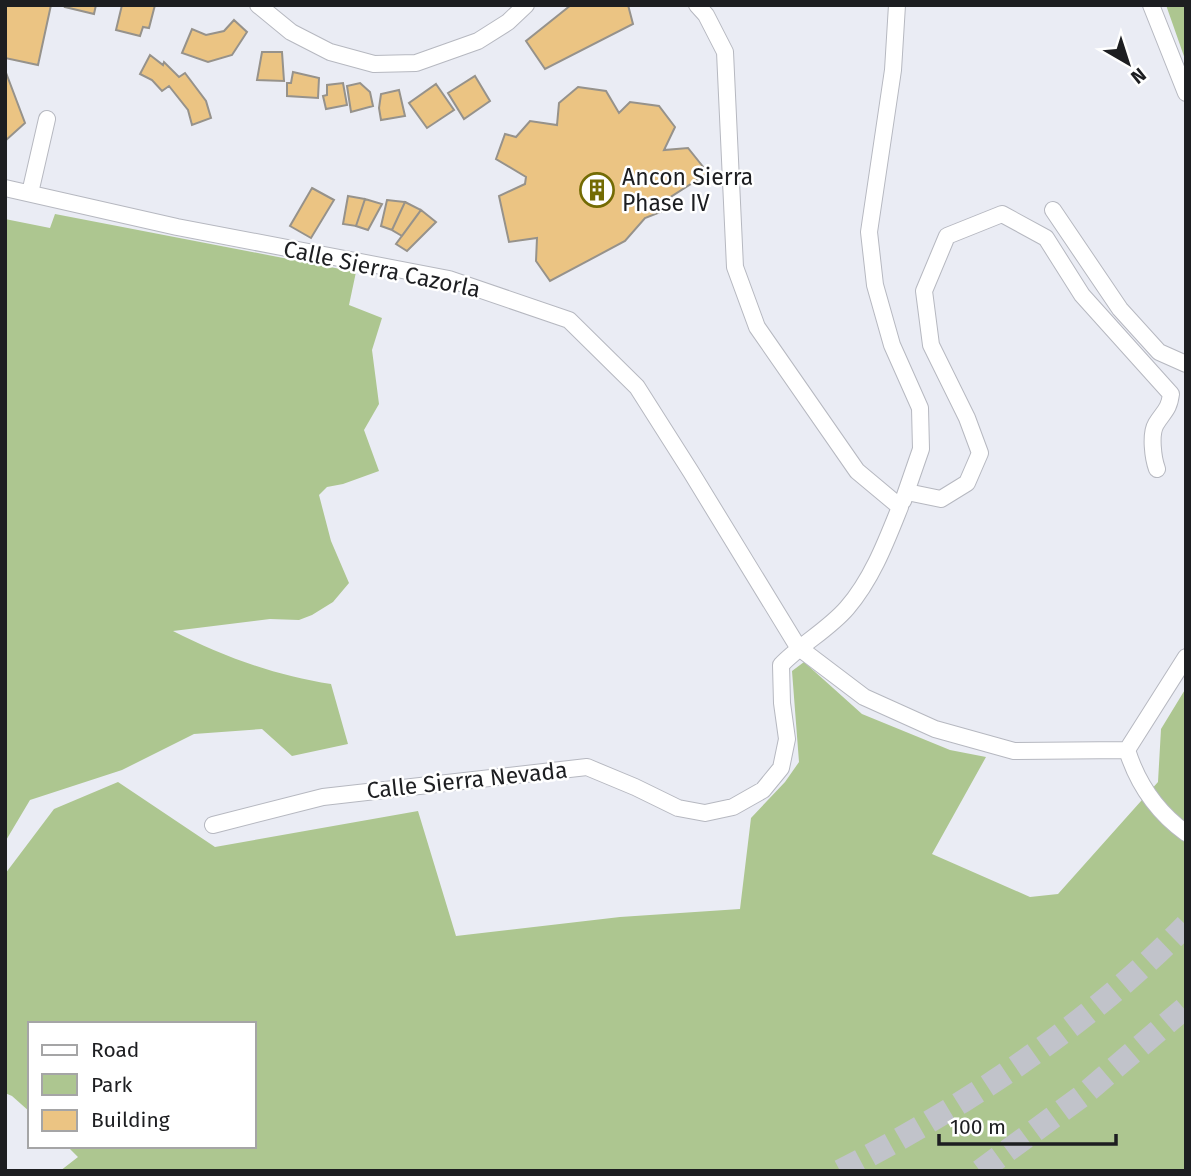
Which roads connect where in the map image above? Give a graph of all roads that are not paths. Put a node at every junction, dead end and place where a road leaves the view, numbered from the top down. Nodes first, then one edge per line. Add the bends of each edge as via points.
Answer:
1 (258, 5) edge
2 (526, 5) edge
3 (697, 5) edge
4 (897, 5) edge
5 (1151, 5) edge
6 (1186, 93) edge
7 (47, 119) dead end
8 (5, 188) edge
9 (30, 193) junction
10 (1053, 210) dead end
11 (1186, 364) edge
12 (1157, 470) dead end
13 (907, 492) junction
14 (900, 507) junction
15 (797, 647) junction
16 (1186, 657) edge
17 (1127, 750) junction
18 (213, 825) dead end
19 (1186, 833) edge

1 - 2 street via 291,32 330,52 374,64 416,63 478,41
3 - 14 street via 725,52 735,267 757,327 857,471
4 - 13 street via 893,70 869,232 875,285 920,408 921,449
5 - 6 street
7 - 9 street
8 - 9 street, Calle Sierra Cazorla
9 - 15 street, Calle Sierra Cazorla via 177,227 449,278 569,320 637,387
10 - 11 street via 1120,309 1159,352
12 - 13 street via 1154,427 1170,406 1171,394 1082,295 1046,238 1002,214 947,236 924,291 931,345 980,453 967,482 941,499
13 - 14 street
14 - 15 street via 879,560 847,608
15 - 17 street via 864,697 935,729 1014,751
15 - 18 street, Calle Sierra Nevada via 781,665 788,739 781,768 763,790 733,807 705,813 678,808 587,767 323,797
16 - 17 street
17 - 19 street via 1139,782 1166,818

